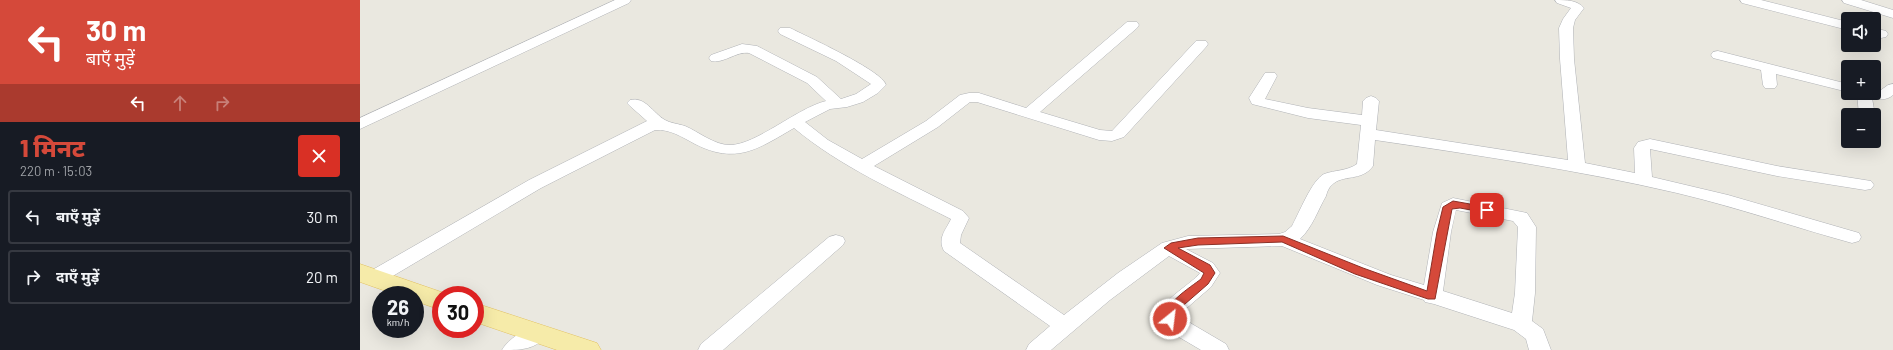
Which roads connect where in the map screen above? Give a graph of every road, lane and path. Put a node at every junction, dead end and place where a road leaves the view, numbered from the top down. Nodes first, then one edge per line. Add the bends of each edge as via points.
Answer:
1 (625, 0) edge
2 (1561, 0) edge
3 (1746, 0) edge
4 (1848, 0) edge
5 (1578, 3) edge
6 (1893, 14) edge
7 (1841, 24) edge
8 (1132, 25) dead end
9 (785, 31) dead end
10 (1201, 44) dead end
11 (1718, 55) dead end
12 (716, 58) dead end
13 (1768, 68) junction
14 (1270, 76) dead end
15 (1770, 85) dead end
16 (1841, 86) edge
17 (1893, 88) edge
18 (1881, 95) edge
19 (1371, 101) dead end
20 (635, 103) dead end
21 (837, 103) junction
22 (1028, 114) junction
23 (795, 120) junction
24 (360, 124) edge
25 (660, 124) junction
26 (1369, 128) junction
27 (862, 167) junction
28 (1577, 167) junction
29 (1644, 180) junction
30 (1865, 185) dead end
31 (1852, 237) dead end
32 (1283, 239) junction
33 (836, 241) dead end
34 (1169, 248) junction
35 (367, 276) edge
36 (1432, 297) junction
37 (432, 298) edge
38 (484, 315) edge
39 (1521, 324) junction
40 (1064, 325) junction
41 (537, 333) junction
42 (513, 350) edge
43 (588, 350) edge
44 (709, 350) edge
45 (1037, 350) edge
46 (1218, 350) edge
47 (1540, 350) edge

1 - 24 street
2 - 5 street
3 - 7 street
4 - 6 street
5 - 28 street via 1578,8 1566,24
8 - 22 street
9 - 21 street via 849,62 863,74 880,83 856,100
10 - 22 street via 1118,134 1099,135
11 - 13 street
12 - 21 street via 742,48 752,49 812,80
13 - 15 street
13 - 16 street
14 - 26 street via 1256,98 1260,103
17 - 18 street
19 - 26 street
20 - 25 street
21 - 23 street
22 - 27 street via 980,98 969,97 932,124
23 - 25 street via 749,146 735,150 722,149 666,124
23 - 27 street via 822,143
25 - 35 street via 646,128 535,184
26 - 28 street
26 - 32 street via 1364,168 1328,178 1299,230
27 - 40 street via 957,215 960,218 950,236 951,246
28 - 29 street
29 - 30 street via 1642,148 1650,144 1777,171
29 - 31 street via 1740,204
32 - 34 street via 1188,242
32 - 36 street via 1359,271
33 - 44 street
34 - 40 street
34 - 46 street via 1206,268 1210,273 1204,282 1173,308 1170,319 1174,324
35 - 37 main road
36 - 39 street
36 - 39 street via 1448,207 1453,204 1521,217 1527,227 1525,292
38 - 41 main road
39 - 47 street via 1536,335
40 - 45 street
41 - 42 street
41 - 43 main road

